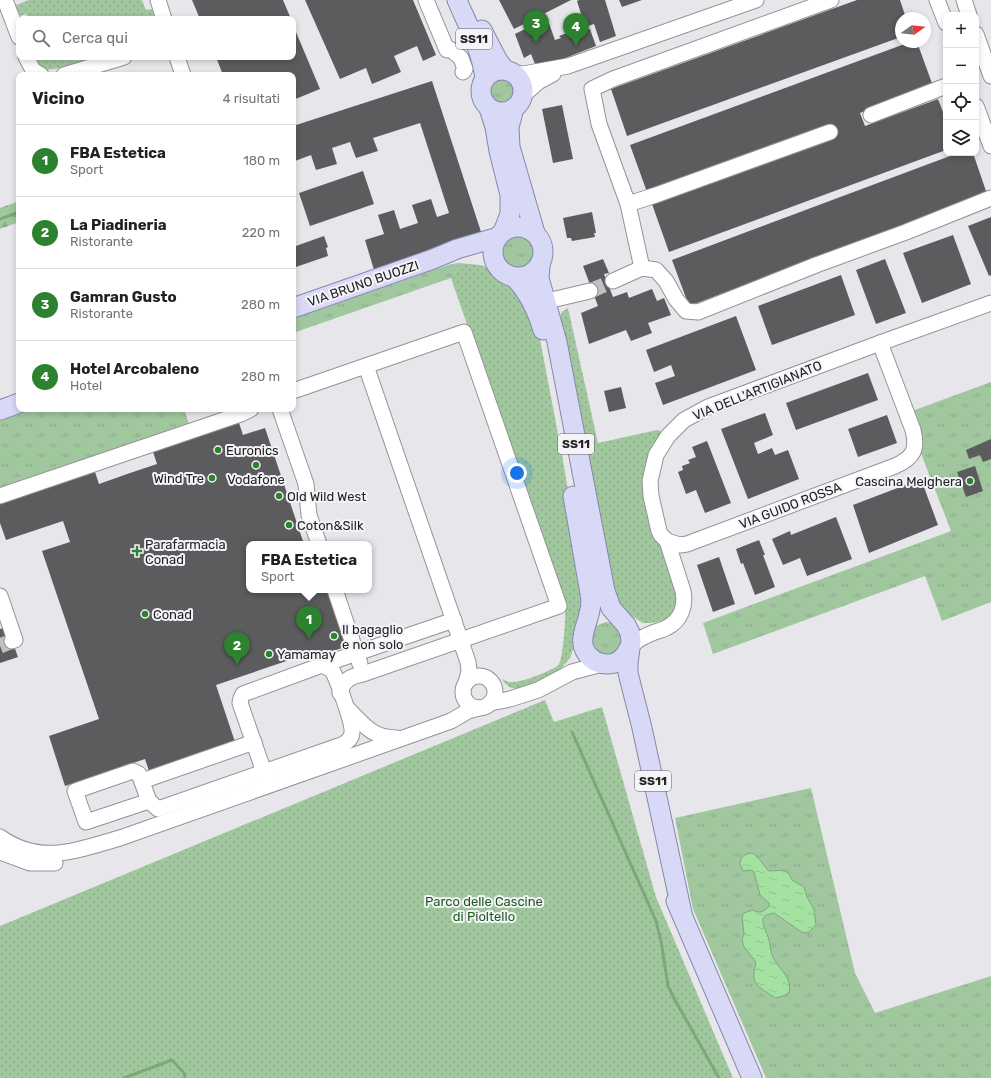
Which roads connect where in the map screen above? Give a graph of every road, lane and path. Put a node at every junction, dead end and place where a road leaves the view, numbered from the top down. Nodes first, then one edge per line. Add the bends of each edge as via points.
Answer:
1 (5, 0) edge
2 (158, 0) edge
3 (426, 0) edge
4 (457, 0) edge
5 (469, 0) edge
6 (756, 0) edge
7 (831, 0) edge
8 (937, 0) edge
9 (964, 0) edge
10 (968, 12) edge
11 (943, 15) edge
12 (163, 16) edge
13 (16, 29) edge
14 (979, 42) edge
15 (28, 60) edge
16 (114, 60) edge
17 (178, 60) edge
18 (568, 66) junction
19 (36, 72) edge
20 (74, 72) edge
21 (182, 72) edge
22 (463, 72) dead end
23 (509, 72) junction
24 (991, 76) edge
25 (485, 79) junction
26 (943, 87) edge
27 (518, 102) junction
28 (489, 108) junction
29 (979, 114) edge
30 (871, 115) dead end
31 (830, 132) dead end
32 (991, 146) edge
33 (991, 198) edge
34 (628, 204) junction
35 (535, 233) junction
36 (501, 234) junction
37 (433, 259) junction
38 (540, 265) junction
39 (497, 267) junction
40 (642, 268) junction
41 (514, 277) junction
42 (613, 281) tunnel mouth
43 (590, 291) tunnel mouth
44 (547, 301) junction
45 (991, 303) edge
46 (296, 307) edge
47 (880, 343) junction
48 (366, 366) junction
49 (296, 390) edge
50 (16, 404) edge
51 (0, 410) edge
52 (245, 412) edge
53 (281, 412) edge
54 (0, 496) edge
55 (318, 541) edge
56 (666, 541) junction
57 (335, 593) edge
58 (0, 596) edge
59 (454, 620) junction
60 (622, 621) junction
61 (658, 630) junction
62 (584, 635) junction
63 (461, 640) junction
64 (12, 641) dead end
65 (629, 647) junction
66 (356, 654) junction
67 (468, 662) junction
68 (603, 664) junction
69 (322, 665) junction
70 (363, 674) junction
71 (480, 676) junction
72 (561, 678) junction
73 (493, 684) junction
74 (464, 688) junction
75 (530, 693) junction
76 (343, 699) junction
77 (484, 706) junction
78 (436, 726) junction
79 (402, 738) junction
80 (254, 742) junction
81 (264, 772) junction
82 (142, 781) junction
83 (153, 805) junction
84 (138, 832) junction
85 (0, 837) edge
86 (120, 838) junction
87 (0, 852) edge
88 (682, 913) junction
89 (752, 1078) edge

1 - 13 street
2 - 12 street
3 - 22 street via 447,50 450,49 461,58 465,69
4 - 25 main road, SS11 via 478,48
5 - 23 main road, SS11 via 489,45 500,64
6 - 18 street
7 - 34 street via 613,79 592,89 599,124
8 - 11 street
9 - 10 street
14 - 24 street
15 - 19 street
16 - 20 street
17 - 21 street
18 - 23 street via 523,74
18 - 27 street via 538,82
23 - 25 main road via 494,72
23 - 27 main road, SS11 via 520,82 523,90
25 - 28 main road, SS11 via 482,96
26 - 30 street
27 - 28 main road via 504,112
27 - 35 main road, SS11 via 509,127 510,147
28 - 36 main road, SS11 via 496,127 510,195 510,214
29 - 32 street
31 - 34 street
33 - 40 street via 698,312 686,311 656,270
34 - 40 street
35 - 36 main road via 522,227 512,228
35 - 38 main road, SS11 via 543,250
36 - 37 main road, VIA BRUNO BUOZZI
36 - 39 main road, SS11 via 494,244 493,252
37 - 39 main road, VIA BRUNO BUOZZI via 458,256 477,258
37 - 46 main road, VIA BRUNO BUOZZI
38 - 41 main road via 532,274
38 - 44 main road, SS11 via 539,278
39 - 41 main road, SS11 via 503,273
40 - 42 street
41 - 62 main road, SS11 via 526,290 540,318 544,333 590,592 590,608
43 - 44 street
44 - 60 main road, SS11 via 605,591 611,608
45 - 47 street, VIA DELL'ARTIGIANATO
47 - 56 street, VIA DELL'ARTIGIANATO via 708,407 675,427 656,455 650,481 650,496 659,531
47 - 56 street, VIA GUIDO ROSSA via 914,430 916,443 909,458 895,466 693,542 681,545
48 - 49 street
48 - 59 street
48 - 63 street via 464,332 559,606
50 - 51 main road
52 - 54 street
53 - 55 street via 306,484 309,515
56 - 61 street, VIA DELL'ARTIGIANATO via 684,599 677,620
57 - 66 street
58 - 64 street via 15,640
59 - 63 street
59 - 66 street
60 - 61 street via 644,630
60 - 62 main road via 609,615 601,616 590,621
60 - 65 main road, SS11 via 630,633
61 - 65 street, VIA DELL'ARTIGIANATO
62 - 68 main road, SS11 via 585,651 596,662
62 - 72 street via 575,664
63 - 67 street
63 - 70 street
65 - 68 main road via 619,661
65 - 88 main road, SS11 via 628,673 644,734
66 - 69 street
66 - 70 street
67 - 71 street
67 - 74 street via 469,671
68 - 72 street via 581,669
68 - 88 main road, SS11 via 616,677 621,689 655,838 670,886
69 - 76 street via 332,670
69 - 80 street via 243,694 240,703
70 - 76 street via 346,681
71 - 73 street
71 - 74 street via 474,676
72 - 75 street
73 - 75 street via 510,695
73 - 77 street via 494,694
74 - 77 street via 466,702 474,707
74 - 78 street via 455,713
75 - 77 street
76 - 79 street via 374,733 381,737
76 - 81 street via 352,731 348,741
77 - 78 street
78 - 79 street
79 - 84 street
80 - 81 street
80 - 82 street
81 - 83 street
82 - 83 street
82 - 83 street via 140,774 133,771 75,791 86,822
83 - 84 street via 152,821
84 - 86 street
85 - 86 street via 29,851 52,854 74,851
86 - 87 street via 76,858 46,864 30,863
88 - 89 main road, SS11

